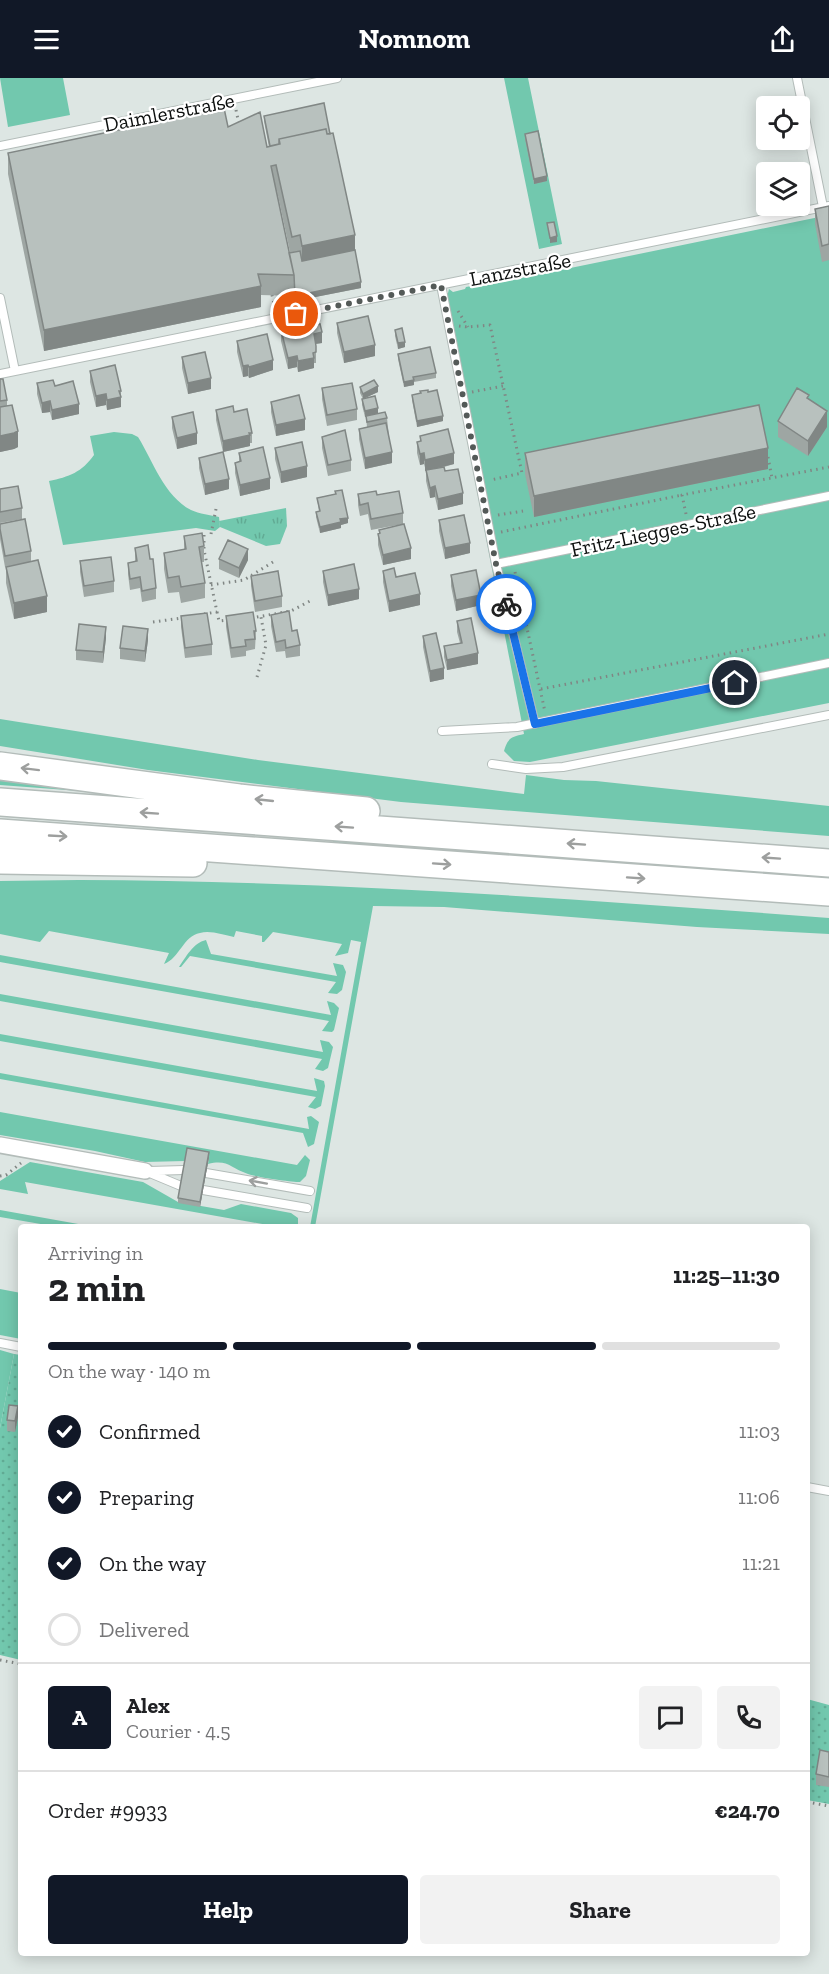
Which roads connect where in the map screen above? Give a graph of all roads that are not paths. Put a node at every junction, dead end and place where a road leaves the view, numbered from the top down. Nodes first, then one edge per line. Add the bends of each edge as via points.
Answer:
1 (337, 78) edge
2 (797, 78) edge
3 (0, 146) edge
4 (826, 207) edge
5 (441, 285) junction
6 (0, 298) edge
7 (15, 371) junction
8 (0, 374) edge
9 (829, 496) edge
10 (496, 564) junction
11 (829, 663) edge
12 (829, 715) edge
13 (535, 724) junction
14 (442, 731) dead end
15 (492, 764) dead end
16 (0, 766) edge
17 (0, 802) edge
18 (0, 833) edge
19 (423, 833) junction
20 (322, 855) junction
21 (0, 860) edge
22 (87, 862) junction
23 (829, 862) edge
24 (0, 870) edge
25 (829, 892) edge
26 (0, 1145) edge
27 (184, 1170) edge
28 (145, 1171) junction
29 (206, 1173) edge
30 (181, 1186) edge
31 (203, 1190) edge
32 (310, 1191) dead end
33 (307, 1208) dead end
34 (0, 1343) edge
35 (18, 1346) edge
36 (810, 1488) edge
37 (829, 1491) edge

1 - 3 lane, Daimlerstraße
2 - 4 lane
4 - 5 lane, Lanzstraße
5 - 7 lane, Lanzstraße
5 - 10 lane
6 - 7 lane
7 - 8 lane, Lanzstraße
9 - 10 lane, Fritz-Liegges-Straße
10 - 13 lane
11 - 13 lane
12 - 15 lane via 563,767 526,770
13 - 14 lane
19 -> 16 highway via 365,811
19 -> 17 highway
18 -> 20 highway
23 -> 19 highway
20 - 22 highway via 242,864
20 -> 25 highway
21 - 22 highway
22 - 24 highway via 52,870
26 - 28 street
27 - 28 lane
28 - 30 lane
32 -> 29 lane
31 - 33 lane
34 - 35 lane
36 - 37 lane

